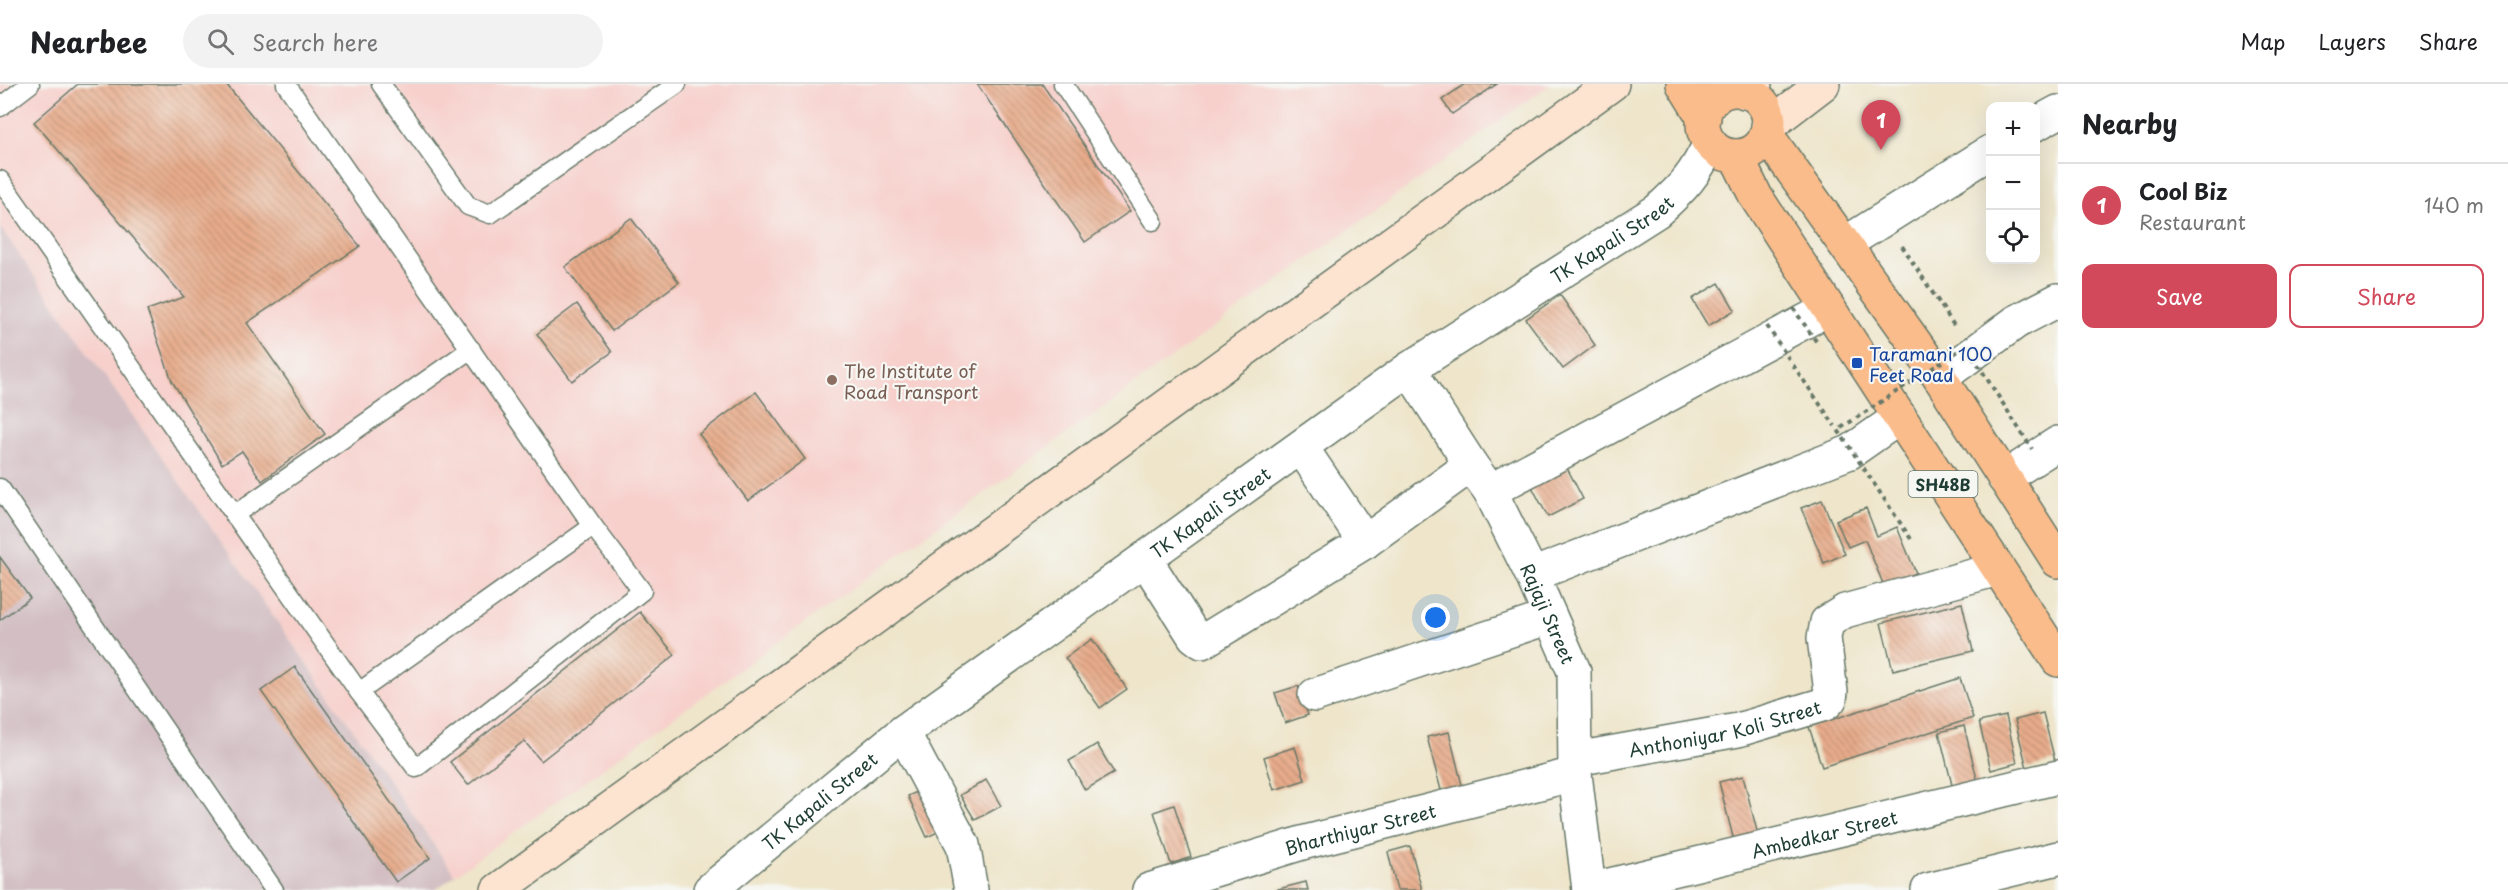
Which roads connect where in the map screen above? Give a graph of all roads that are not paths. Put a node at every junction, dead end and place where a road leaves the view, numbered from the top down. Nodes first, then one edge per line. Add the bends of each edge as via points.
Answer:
1 (30, 84) edge
2 (286, 84) edge
3 (381, 84) edge
4 (677, 84) edge
5 (1063, 84) edge
6 (1612, 84) edge
7 (1683, 84) edge
8 (1823, 84) edge
9 (1745, 88) edge
10 (0, 107) edge
11 (2058, 112) edge
12 (2040, 122) edge
13 (1767, 130) junction
14 (1717, 139) junction
15 (1986, 155) edge
16 (0, 180) edge
17 (1153, 221) dead end
18 (1846, 243) junction
19 (2058, 300) edge
20 (1828, 309) junction
21 (471, 349) junction
22 (1409, 369) junction
23 (1940, 378) junction
24 (1900, 417) junction
25 (2045, 446) edge
26 (1301, 447) junction
27 (1471, 465) junction
28 (2004, 478) junction
29 (0, 488) edge
30 (1490, 491) junction
31 (234, 515) junction
32 (593, 526) junction
33 (1365, 542) junction
34 (1144, 560) junction
35 (2058, 561) edge
36 (1998, 569) junction
37 (1532, 575) junction
38 (1551, 617) junction
39 (2058, 660) edge
40 (359, 692) junction
41 (1315, 695) dead end
42 (903, 732) junction
43 (1576, 767) junction
44 (2058, 777) edge
45 (2058, 858) edge
46 (274, 890) edge
47 (498, 890) edge
48 (710, 890) edge
49 (970, 890) edge
50 (1149, 890) edge
51 (1589, 890) edge
52 (1928, 890) edge

1 - 10 lane
2 - 21 lane
3 - 4 lane via 468,206 490,214
5 - 17 lane
6 - 47 street
7 - 14 main road
8 - 13 street
9 - 13 main road via 1765,109
9 - 14 main road via 1717,96 1706,109
11 - 12 street
13 - 14 main road via 1758,147 1744,154
13 - 18 main road
14 - 20 main road
14 - 22 street, TK Kapali Street via 1685,186 1657,211
15 - 18 street
16 - 31 lane
18 - 23 main road, SH48B
19 - 23 street via 2016,322
20 - 24 main road, SH48B
20 - 30 street
21 - 31 lane
21 - 32 lane
22 - 26 street, TK Kapali Street
22 - 27 street, Rajaji Street
23 - 28 main road, SH48B
24 - 36 main road, SH48B
24 - 37 street via 1850,452
25 - 28 street
26 - 33 street
26 - 34 street, TK Kapali Street
27 - 30 street, Rajaji Street
27 - 33 street
28 - 35 main road, SH48B
29 - 46 lane
30 - 37 street, Rajaji Street
31 - 40 lane
32 - 40 lane
32 - 40 lane via 642,591 416,768
33 - 34 street via 1202,642 1194,636
34 - 42 street, TK Kapali Street
36 - 39 main road, SH48B
36 - 43 street, Anthoniyar Koli Street via 1845,611 1827,622 1824,638 1831,692 1825,704 1738,730
37 - 38 street, Rajaji Street
38 - 41 street
38 - 43 street, Rajaji Street via 1574,671
42 - 48 street, TK Kapali Street
42 - 49 street via 963,845
43 - 50 street, Bharthiyar Street
43 - 51 street, Rajaji Street
44 - 51 street, Ambedkar Street
45 - 52 street

